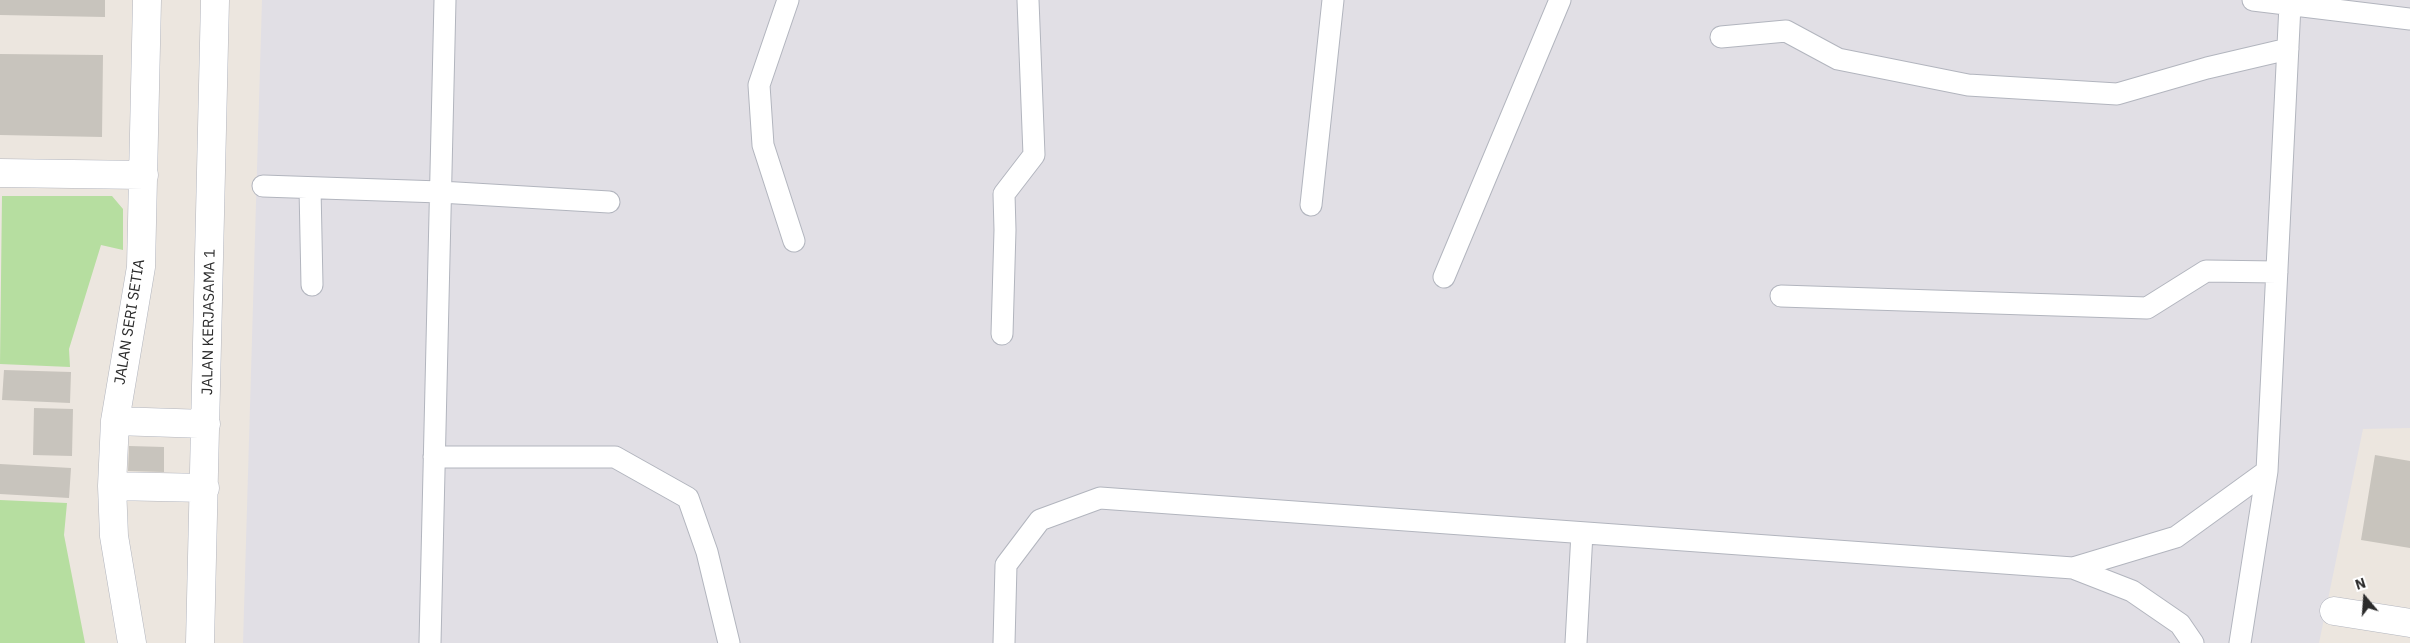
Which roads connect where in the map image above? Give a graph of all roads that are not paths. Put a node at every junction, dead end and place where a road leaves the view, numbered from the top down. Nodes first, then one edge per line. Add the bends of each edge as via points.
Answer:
1 (147, 0) edge
2 (215, 0) edge
3 (445, 0) edge
4 (788, 0) edge
5 (1028, 0) edge
6 (1333, 0) edge
7 (1560, 0) edge
8 (2253, 0) edge
9 (2282, 3) edge
10 (2312, 4) edge
11 (2410, 19) edge
12 (1721, 37) dead end
13 (2288, 49) junction
14 (0, 173) edge
15 (144, 175) junction
16 (263, 186) dead end
17 (310, 188) junction
18 (440, 192) junction
19 (609, 202) dead end
20 (1311, 205) dead end
21 (794, 241) dead end
22 (2276, 272) junction
23 (1444, 277) dead end
24 (312, 285) dead end
25 (1781, 296) dead end
26 (1002, 334) dead end
27 (115, 421) junction
28 (206, 424) junction
29 (434, 457) junction
30 (2267, 471) junction
31 (112, 486) junction
32 (205, 488) junction
33 (1582, 533) junction
34 (2073, 568) junction
35 (2334, 611) dead end
36 (2410, 623) edge
37 (132, 643) edge
38 (200, 643) edge
39 (430, 643) edge
40 (729, 643) edge
41 (1004, 643) edge
42 (1576, 643) edge
43 (2193, 643) edge
44 (2240, 643) edge

1 - 15 street, JALAN SERI SETIA
2 - 28 street, JALAN KERJASAMA 1
3 - 18 lane
4 - 21 lane via 759,85 763,145
5 - 26 lane via 1034,155 1004,194
6 - 20 lane
7 - 23 lane
8 - 9 lane
9 - 10 lane
9 - 13 lane
10 - 11 lane
12 - 13 lane via 1786,32 1838,59 1968,85 2117,94
13 - 22 lane
14 - 15 street
15 - 27 street, JALAN SERI SETIA via 141,267
16 - 17 lane
17 - 18 lane
17 - 24 lane
18 - 19 lane
18 - 29 lane
22 - 25 lane via 2206,271 2146,308
22 - 30 lane
27 - 28 street
27 - 31 street, JALAN SERI SETIA
28 - 32 street, JALAN KERJASAMA 1
29 - 39 lane
29 - 40 lane via 615,457 688,498 707,552
30 - 34 lane via 2176,537
30 - 44 lane
31 - 32 street
31 - 37 street, JALAN SERI SETIA via 114,536
32 - 38 street, JALAN KERJASAMA 1
33 - 34 lane
33 - 41 lane via 1100,498 1040,520 1006,566
33 - 42 lane
34 - 43 lane via 2132,591 2180,624
35 - 36 street

